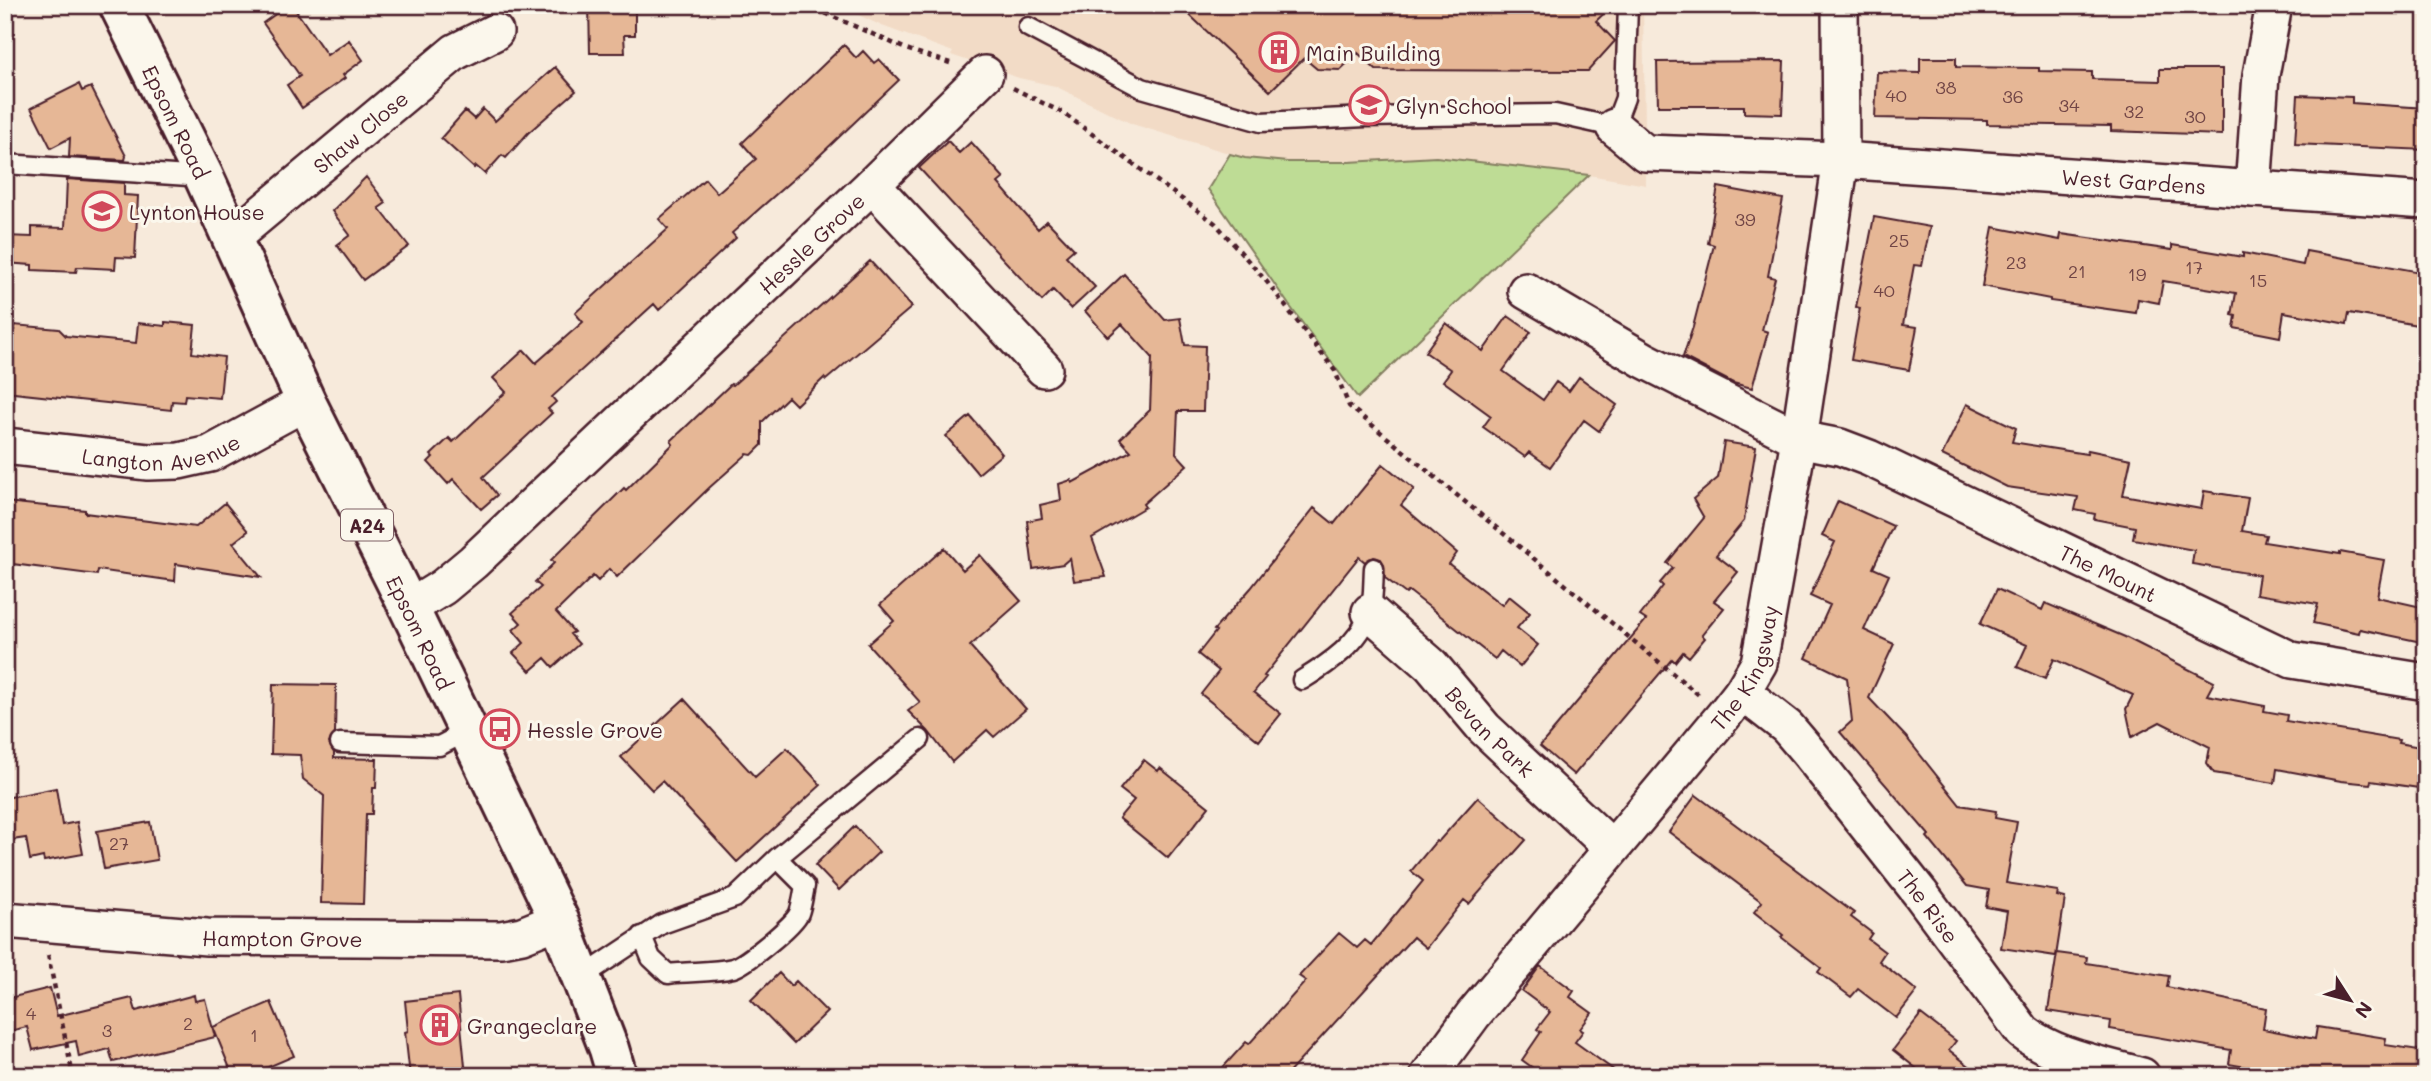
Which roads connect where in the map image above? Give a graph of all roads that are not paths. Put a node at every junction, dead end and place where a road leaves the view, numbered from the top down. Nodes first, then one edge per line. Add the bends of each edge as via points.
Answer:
1 (119, 5) edge
2 (1628, 5) edge
3 (1840, 5) edge
4 (2274, 5) edge
5 (1027, 27) dead end
6 (495, 32) dead end
7 (985, 74) road end
8 (1614, 127) junction
9 (1841, 160) junction
10 (5, 164) edge
11 (204, 177) junction
12 (872, 185) junction
13 (2253, 189) junction
14 (2426, 201) edge
15 (232, 239) junction
16 (1526, 291) dead end
17 (1044, 369) dead end
18 (306, 402) junction
19 (1799, 439) junction
20 (5, 446) edge
21 (1374, 568) dead end
22 (409, 608) junction
23 (1370, 612) junction
24 (1302, 680) dead end
25 (2426, 682) edge
26 (1733, 704) junction
27 (468, 731) junction
28 (920, 739) dead end
29 (340, 743) dead end
30 (1611, 847) junction
31 (777, 858) junction
32 (5, 920) edge
33 (559, 920) junction
34 (642, 936) junction
35 (582, 976) junction
36 (1442, 1070) edge
37 (617, 1076) edge
38 (2142, 1076) edge

1 - 11 highway, Epsom Road / A24
2 - 8 lane via 1625,98
3 - 9 street, The Kingsway
4 - 13 street via 2261,75
5 - 8 lane via 1142,88 1261,122 1555,114
6 - 15 street, Shaw Close via 455,51
7 - 12 street, Hessle Grove
8 - 9 street via 1645,153
9 - 13 street, West Gardens
9 - 19 street, The Kingsway
10 - 11 lane
11 - 15 highway, Epsom Road / A24
12 - 17 street, Hessle Grove
12 - 22 street, Hessle Grove via 473,562
13 - 14 street, West Gardens
15 - 18 highway, Epsom Road / A24
16 - 19 street, The Mount via 1643,360
18 - 20 street, Langton Avenue via 210,454 179,461 148,462
18 - 22 highway, Epsom Road / A24
19 - 25 street, The Mount via 1869,458 2292,660
19 - 26 street, The Kingsway via 1759,663
21 - 23 lane
22 - 27 highway, Epsom Road / A24
23 - 24 lane via 1342,653
23 - 30 street, Bevan Park via 1431,665 1484,728
26 - 30 street, The Kingsway
26 - 38 street, The Rise via 1787,727 1920,893 2023,1032 2055,1051
27 - 29 lane via 439,746
27 - 33 highway, Epsom Road / A24
28 - 31 lane
30 - 36 street, The Kingsway via 1473,1015
31 - 34 lane via 735,898 662,923
31 - 34 lane via 804,886 799,914 782,934 737,968 668,974 651,958
32 - 33 street, Hampton Grove via 207,937 501,939
33 - 35 highway, Epsom Road / A24
34 - 35 lane
35 - 37 highway, Epsom Road / A24

